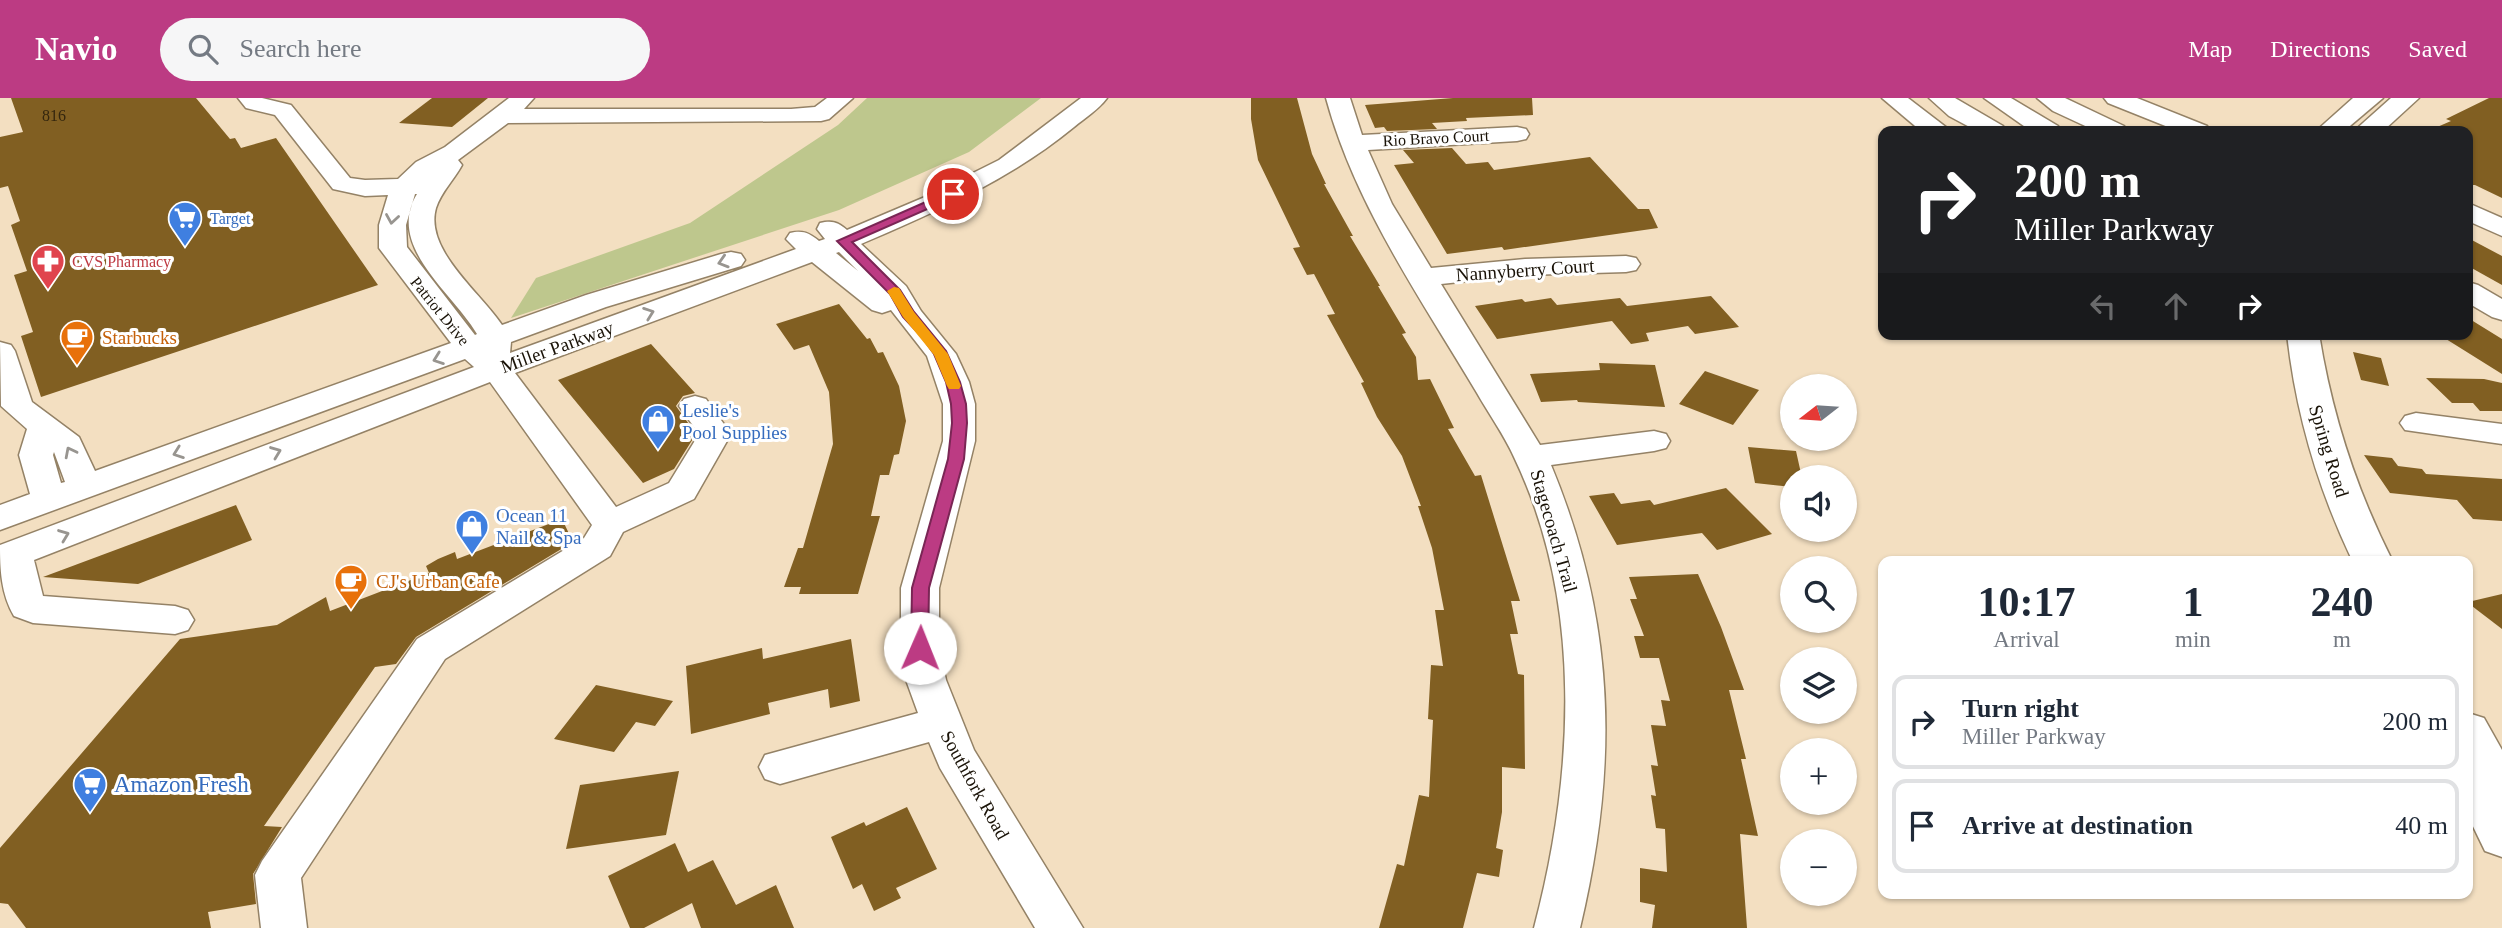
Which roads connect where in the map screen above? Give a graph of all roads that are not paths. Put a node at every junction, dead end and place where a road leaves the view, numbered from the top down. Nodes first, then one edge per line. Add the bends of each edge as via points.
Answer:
1 (250, 98) edge
2 (523, 98) edge
3 (841, 98) edge
4 (1069, 98) edge
5 (1095, 98) edge
6 (1338, 98) edge
7 (1894, 98) edge
8 (1941, 98) edge
9 (1996, 98) edge
10 (2049, 98) edge
11 (2116, 98) edge
12 (2370, 98) edge
13 (2406, 98) edge
14 (574, 107) edge
15 (503, 116) junction
16 (2161, 118) junction
17 (1929, 126) edge
18 (1985, 126) edge
19 (2039, 126) edge
20 (2104, 126) edge
21 (2148, 126) edge
22 (2184, 126) edge
23 (2334, 126) edge
24 (2373, 126) edge
25 (1517, 134) dead end
26 (1355, 143) junction
27 (421, 186) junction
28 (2473, 214) edge
29 (2502, 228) edge
30 (822, 240) junction
31 (1626, 264) dead end
32 (1424, 277) junction
33 (2473, 294) edge
34 (2502, 311) edge
35 (2283, 340) edge
36 (2304, 340) edge
37 (0, 351) edge
38 (487, 352) junction
39 (695, 406) dead end
40 (2416, 424) dead end
41 (44, 426) junction
42 (2502, 434) edge
43 (1654, 440) dead end
44 (1531, 457) junction
45 (85, 487) junction
46 (48, 500) junction
47 (0, 518) edge
48 (610, 524) junction
49 (2350, 556) edge
50 (2370, 556) edge
51 (7, 557) edge
52 (175, 620) dead end
53 (941, 723) junction
54 (2473, 740) edge
55 (780, 767) dead end
56 (2473, 781) edge
57 (2502, 793) edge
58 (2502, 836) edge
59 (284, 928) edge
60 (1060, 928) edge
61 (1557, 928) edge

1 - 27 street via 283,110 342,184
2 - 15 street, Patriot Drive
3 - 14 street via 821,114 790,116
4 - 30 street, Miller Parkway via 1040,124 964,172
5 - 30 street, Miller Parkway via 1008,166 946,197
6 - 26 street, Stagecoach Trail
7 - 17 street
8 - 18 street
9 - 19 street
10 - 20 street
11 - 16 street
12 - 23 main road
13 - 24 main road
14 - 15 street
15 - 27 street, Patriot Drive via 452,154 448,169
16 - 21 street
16 - 22 street
25 - 26 street, Rio Bravo Court
26 - 32 street, Stagecoach Trail via 1380,204
27 - 38 street, Patriot Drive via 425,235
28 - 29 street
30 - 38 street, Miller Parkway
30 - 53 street, Southfork Road via 864,278 879,303 908,314 941,354 959,404 956,459 920,588 920,648
31 - 32 street, Nannyberry Court
32 - 44 street, Stagecoach Trail
33 - 34 street
35 - 49 main road, Spring Road via 2314,470
36 - 50 main road, Spring Road via 2321,432 2344,501
37 - 41 street via 17,406
38 -> 45 street, Miller Parkway
38 - 48 street, Patriot Drive
51 -> 38 street, Miller Parkway
39 - 48 street via 715,434 682,491
40 - 42 street
45 -> 41 street via 67,444
41 - 46 street via 36,455
43 - 44 street
44 - 61 street, Stagecoach Trail via 1567,565 1582,659 1587,733 1584,795
45 - 46 street, Miller Parkway
46 - 47 street, Miller Parkway
48 - 59 street via 597,547 431,649 278,875
51 - 52 street via 27,606 33,609
53 - 55 street
53 - 60 street, Southfork Road via 955,756
54 - 57 main road
56 - 58 main road

